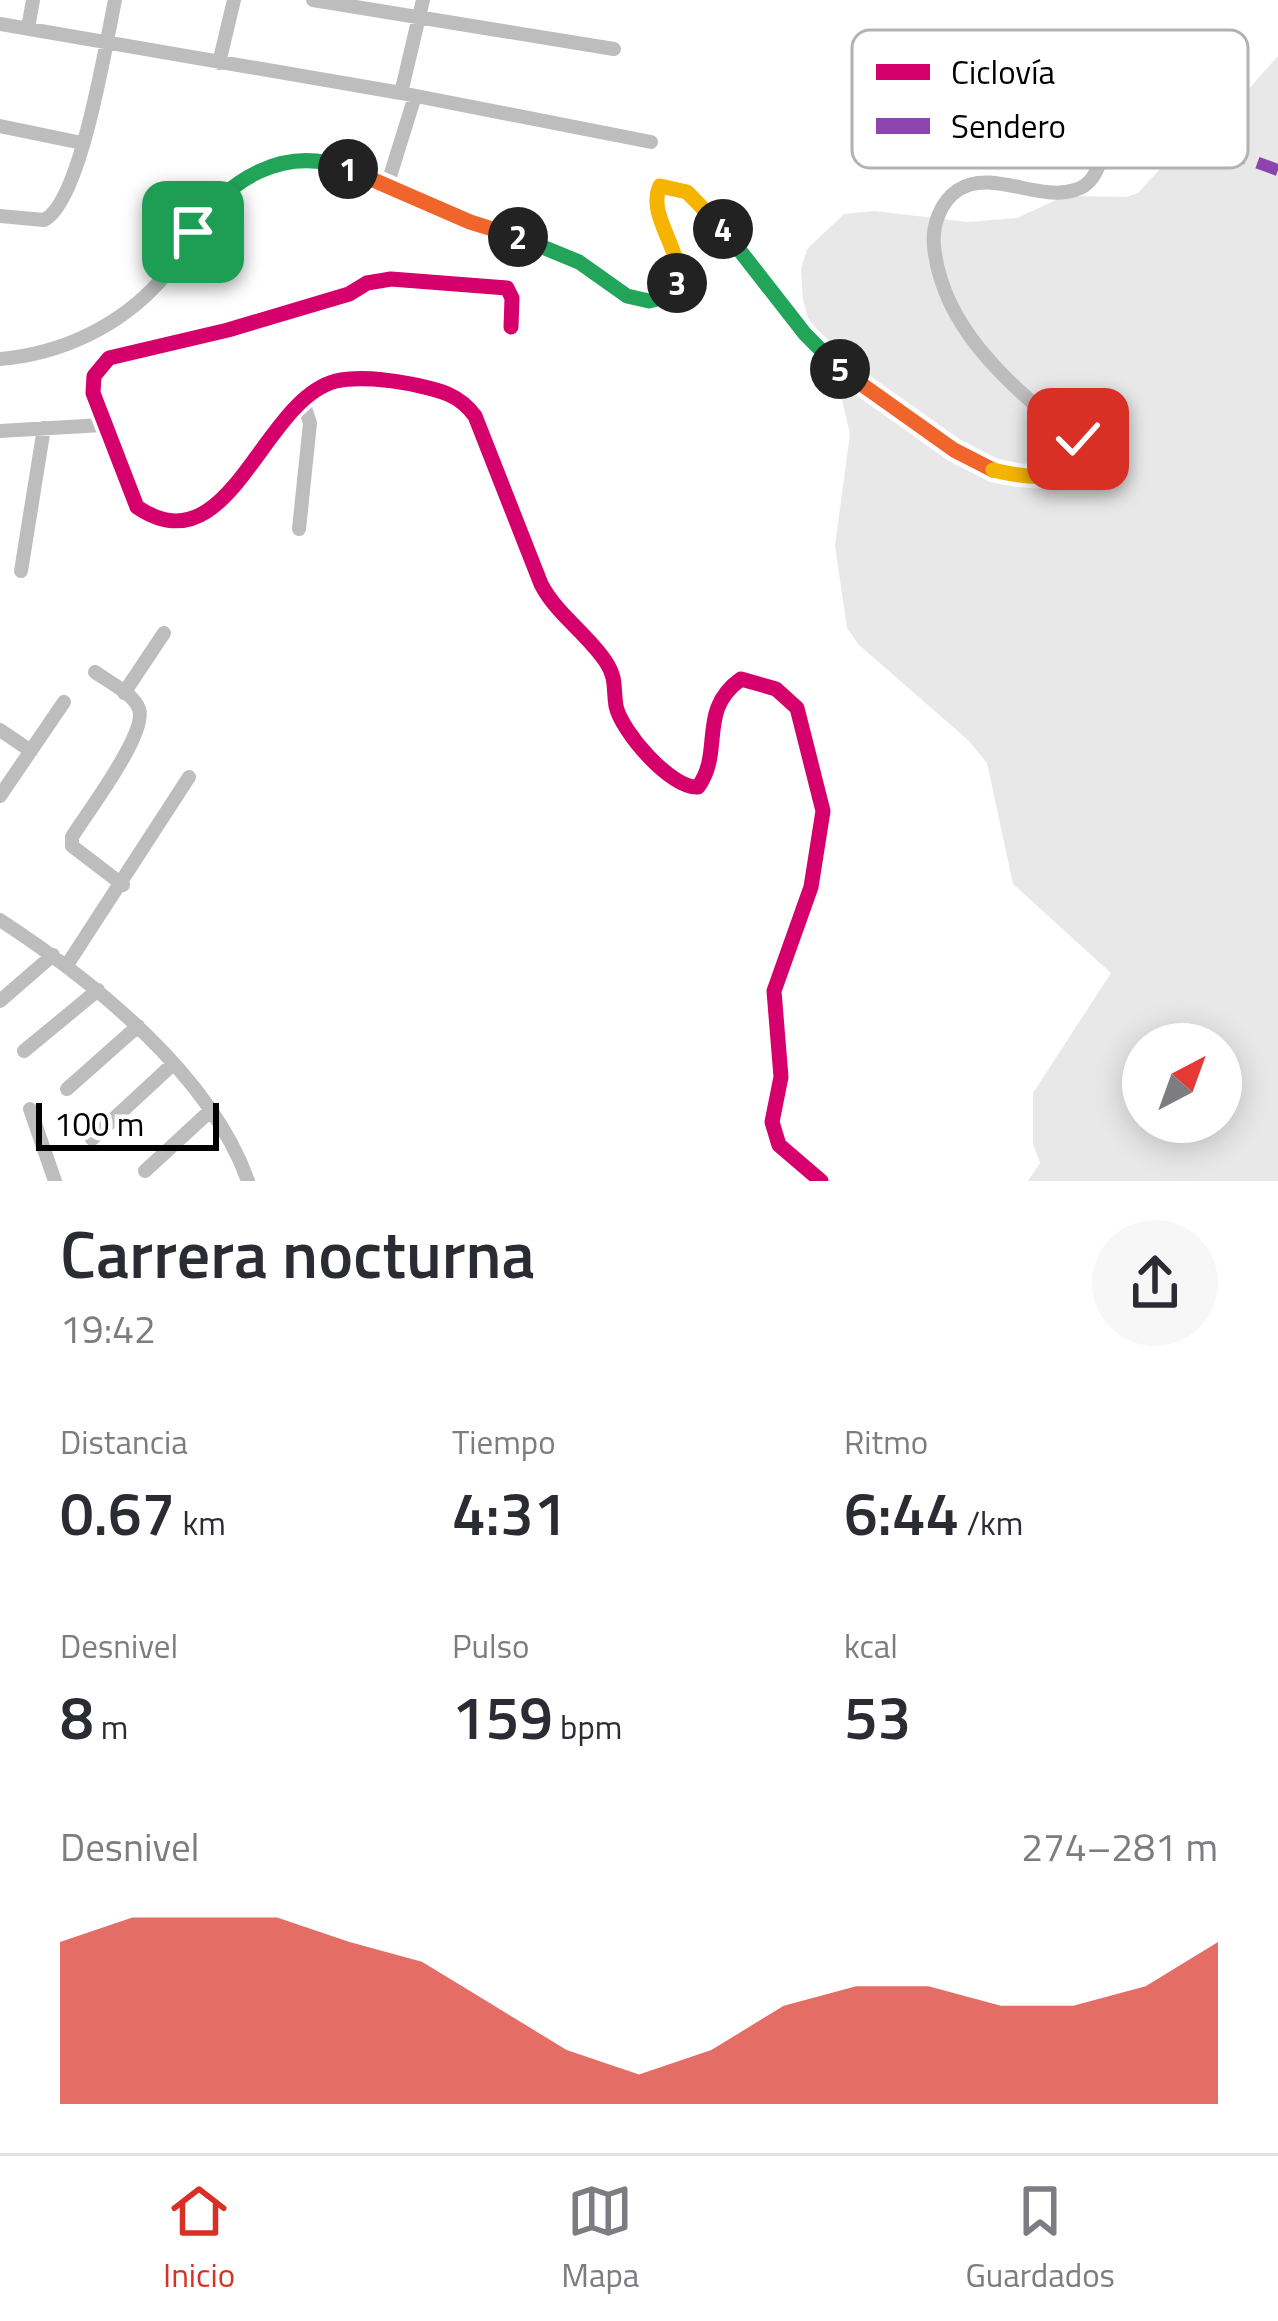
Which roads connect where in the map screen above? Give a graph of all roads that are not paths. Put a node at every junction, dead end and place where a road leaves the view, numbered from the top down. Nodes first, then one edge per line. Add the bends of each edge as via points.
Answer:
1 (34, 0) edge
2 (115, 0) edge
3 (234, 0) edge
4 (313, 0) edge
5 (423, 0) edge
6 (418, 19) junction
7 (0, 24) edge
8 (28, 28) junction
9 (106, 44) junction
10 (614, 49) dead end
11 (219, 63) junction
12 (408, 94) junction
13 (0, 126) edge
14 (651, 142) dead end
15 (82, 143) junction
16 (1096, 168) edge
17 (387, 186) junction
18 (0, 216) edge
19 (511, 327) dead end
20 (0, 358) edge
21 (303, 402) junction
22 (102, 425) junction
23 (44, 428) junction
24 (0, 431) edge
25 (299, 529) dead end
26 (21, 571) dead end
27 (164, 633) dead end
28 (95, 672) dead end
29 (124, 693) junction
30 (64, 702) dead end
31 (0, 730) edge
32 (31, 751) junction
33 (189, 777) dead end
34 (0, 796) edge
35 (123, 885) junction
36 (0, 920) edge
37 (53, 955) junction
38 (67, 965) junction
39 (98, 990) junction
40 (0, 1001) edge
41 (138, 1026) junction
42 (23, 1051) dead end
43 (173, 1064) junction
44 (68, 1090) dead end
45 (31, 1109) dead end
46 (209, 1112) junction
47 (92, 1139) dead end
48 (145, 1171) dead end
49 (55, 1181) edge
50 (248, 1181) edge
51 (821, 1181) edge

1 - 8 street
2 - 9 street
3 - 11 street
4 - 6 street
5 - 6 street
6 - 10 street
6 - 12 street
7 - 8 street
8 - 9 street
9 - 11 street
9 - 15 street
11 - 12 street
12 - 14 street
12 - 17 street
13 - 15 street
15 - 18 street via 52,217
16 - 17 street via 1076,190 976,182 958,189 934,226 952,315 1016,388 1092,450 1089,462 1061,474 1022,477 991,470 858,384 805,334 704,205 674,186 656,191 677,286 649,301 627,296 579,262
17 - 20 street via 318,162 257,171 214,200 145,296 64,347
19 - 22 street via 507,288 367,283 229,330 109,358 94,376
21 - 22 street via 219,507 187,518 153,518 137,507
21 - 25 street via 310,423
21 - 51 street via 337,381 358,380 464,401 550,601 614,675 618,712 642,747 686,788 708,773 718,701 728,688 741,679 756,682 797,708 823,811 812,887 774,991 781,1078 772,1122 779,1144
22 - 23 street
23 - 24 street
23 - 26 street
27 - 29 street
28 - 29 street
29 - 35 street via 138,705 139,729 72,837 77,854
30 - 32 street
31 - 32 street
32 - 34 street
33 - 35 street
35 - 38 street
36 - 37 street
37 - 38 street
37 - 40 street
38 - 39 street
39 - 41 street
39 - 42 street
41 - 43 street
41 - 44 street
43 - 46 street
43 - 47 street
45 - 49 street
46 - 48 street
46 - 50 street

